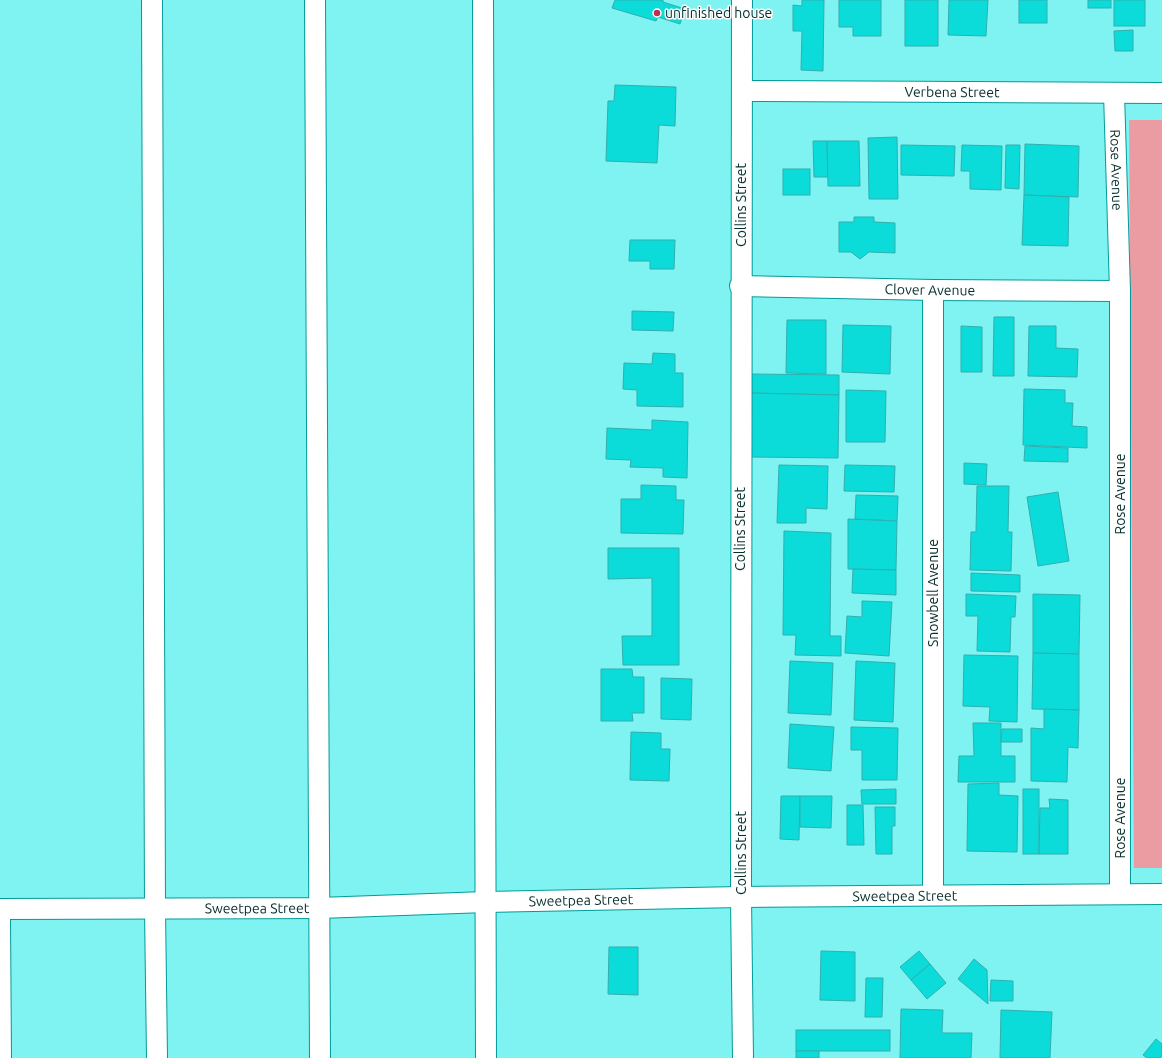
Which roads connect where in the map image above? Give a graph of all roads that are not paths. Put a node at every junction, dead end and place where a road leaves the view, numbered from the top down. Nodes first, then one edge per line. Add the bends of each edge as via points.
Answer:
1 (152, 0) edge
2 (315, 0) edge
3 (483, 0) edge
4 (742, 0) edge
5 (742, 91) junction
6 (1114, 93) junction
7 (1162, 93) edge
8 (740, 286) junction
9 (933, 290) junction
10 (1120, 291) junction
11 (1120, 894) junction
12 (1162, 894) edge
13 (933, 895) junction
14 (741, 897) junction
15 (486, 902) junction
16 (318, 908) junction
17 (0, 909) edge
18 (155, 909) junction
19 (0, 919) edge
20 (1, 1058) edge
21 (157, 1058) edge
22 (320, 1058) edge
23 (486, 1058) edge
24 (743, 1058) edge

1 - 18 street
2 - 16 street
3 - 15 street
4 - 5 street, Collins Street
5 - 6 street, Verbena Street
5 - 8 street, Collins Street
6 - 7 street, Verbena Street
6 - 10 street, Rose Avenue
8 - 9 street, Clover Avenue
8 - 14 street, Collins Street
9 - 10 street, Clover Avenue
9 - 13 street, Snowbell Avenue
10 - 11 street, Rose Avenue
11 - 12 street, Sweetpea Street
11 - 13 street, Sweetpea Street
13 - 14 street, Sweetpea Street
14 - 15 street, Sweetpea Street
14 - 24 street, Collins Street
15 - 16 street, Sweetpea Street
15 - 23 street
16 - 18 street, Sweetpea Street
16 - 22 street
17 - 18 street, Sweetpea Street
18 - 21 street
19 - 20 street

